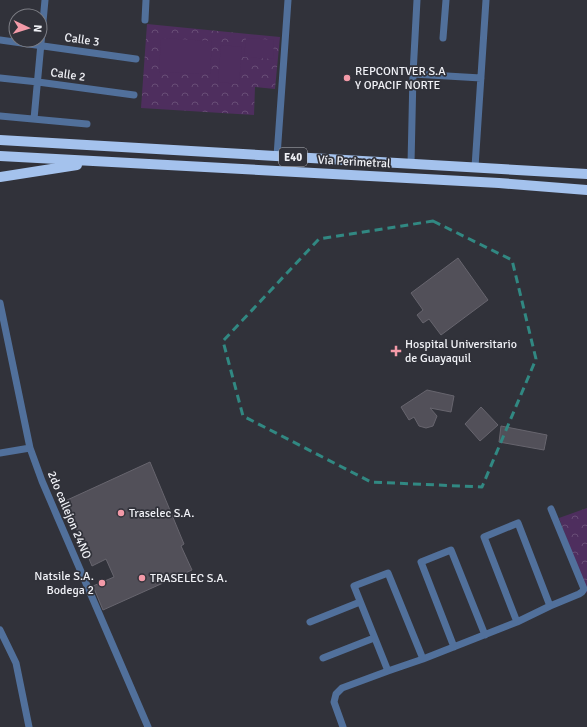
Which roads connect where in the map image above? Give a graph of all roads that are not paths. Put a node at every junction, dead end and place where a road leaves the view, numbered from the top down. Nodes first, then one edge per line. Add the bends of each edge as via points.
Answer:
1 (146, 0) edge
2 (288, 0) edge
3 (417, 0) edge
4 (446, 0) edge
5 (486, 0) edge
6 (145, 20) dead end
7 (443, 38) dead end
8 (48, 46) edge
9 (41, 48) edge
10 (136, 59) dead end
11 (413, 74) junction
12 (0, 78) edge
13 (481, 78) junction
14 (38, 82) junction
15 (134, 95) dead end
16 (0, 116) edge
17 (34, 119) junction
18 (87, 124) dead end
19 (2, 139) edge
20 (0, 156) edge
21 (276, 156) junction
22 (96, 162) junction
23 (411, 164) junction
24 (475, 167) junction
25 (587, 174) edge
26 (0, 177) edge
27 (587, 190) edge
28 (0, 302) edge
29 (30, 448) junction
30 (0, 453) edge
31 (551, 509) dead end
32 (360, 602) junction
33 (550, 606) junction
34 (310, 622) dead end
35 (517, 622) junction
36 (0, 630) edge
37 (484, 635) junction
38 (374, 638) junction
39 (454, 647) junction
40 (323, 658) dead end
41 (422, 659) junction
42 (388, 671) junction
43 (29, 727) edge
44 (148, 727) edge
45 (343, 727) edge

1 - 6 street
2 - 21 street
3 - 11 street
4 - 7 street
5 - 13 street
8 - 10 street, Calle 3
9 - 14 street
11 - 13 street
11 - 23 street
12 - 14 street, Calle 2
13 - 24 street
14 - 15 street, Calle 2
14 - 17 street
16 - 17 street
17 - 18 street
19 - 21 highway, Vía Perimetral / E40
20 - 22 highway, Vía Perimetral / E40
21 - 23 highway, Vía Perimetral / E40
22 - 26 highway
22 - 27 highway, Vía Perimetral / E40
23 - 24 highway, Vía Perimetral / E40
24 - 25 highway, Vía Perimetral / E40
28 - 29 street, 2do callejon 24NO
29 - 30 street
29 - 44 street, 2do callejon 24NO
31 - 33 street via 584,589 579,594
32 - 34 street
32 - 38 street
32 - 41 street via 354,586 388,572
33 - 35 street
33 - 35 street via 518,523 484,537
35 - 37 street
36 - 43 street via 16,662
37 - 39 street
37 - 39 street via 452,550 421,562
38 - 40 street
38 - 42 street
39 - 41 street
41 - 42 street
42 - 45 street via 342,688 336,694 334,702

